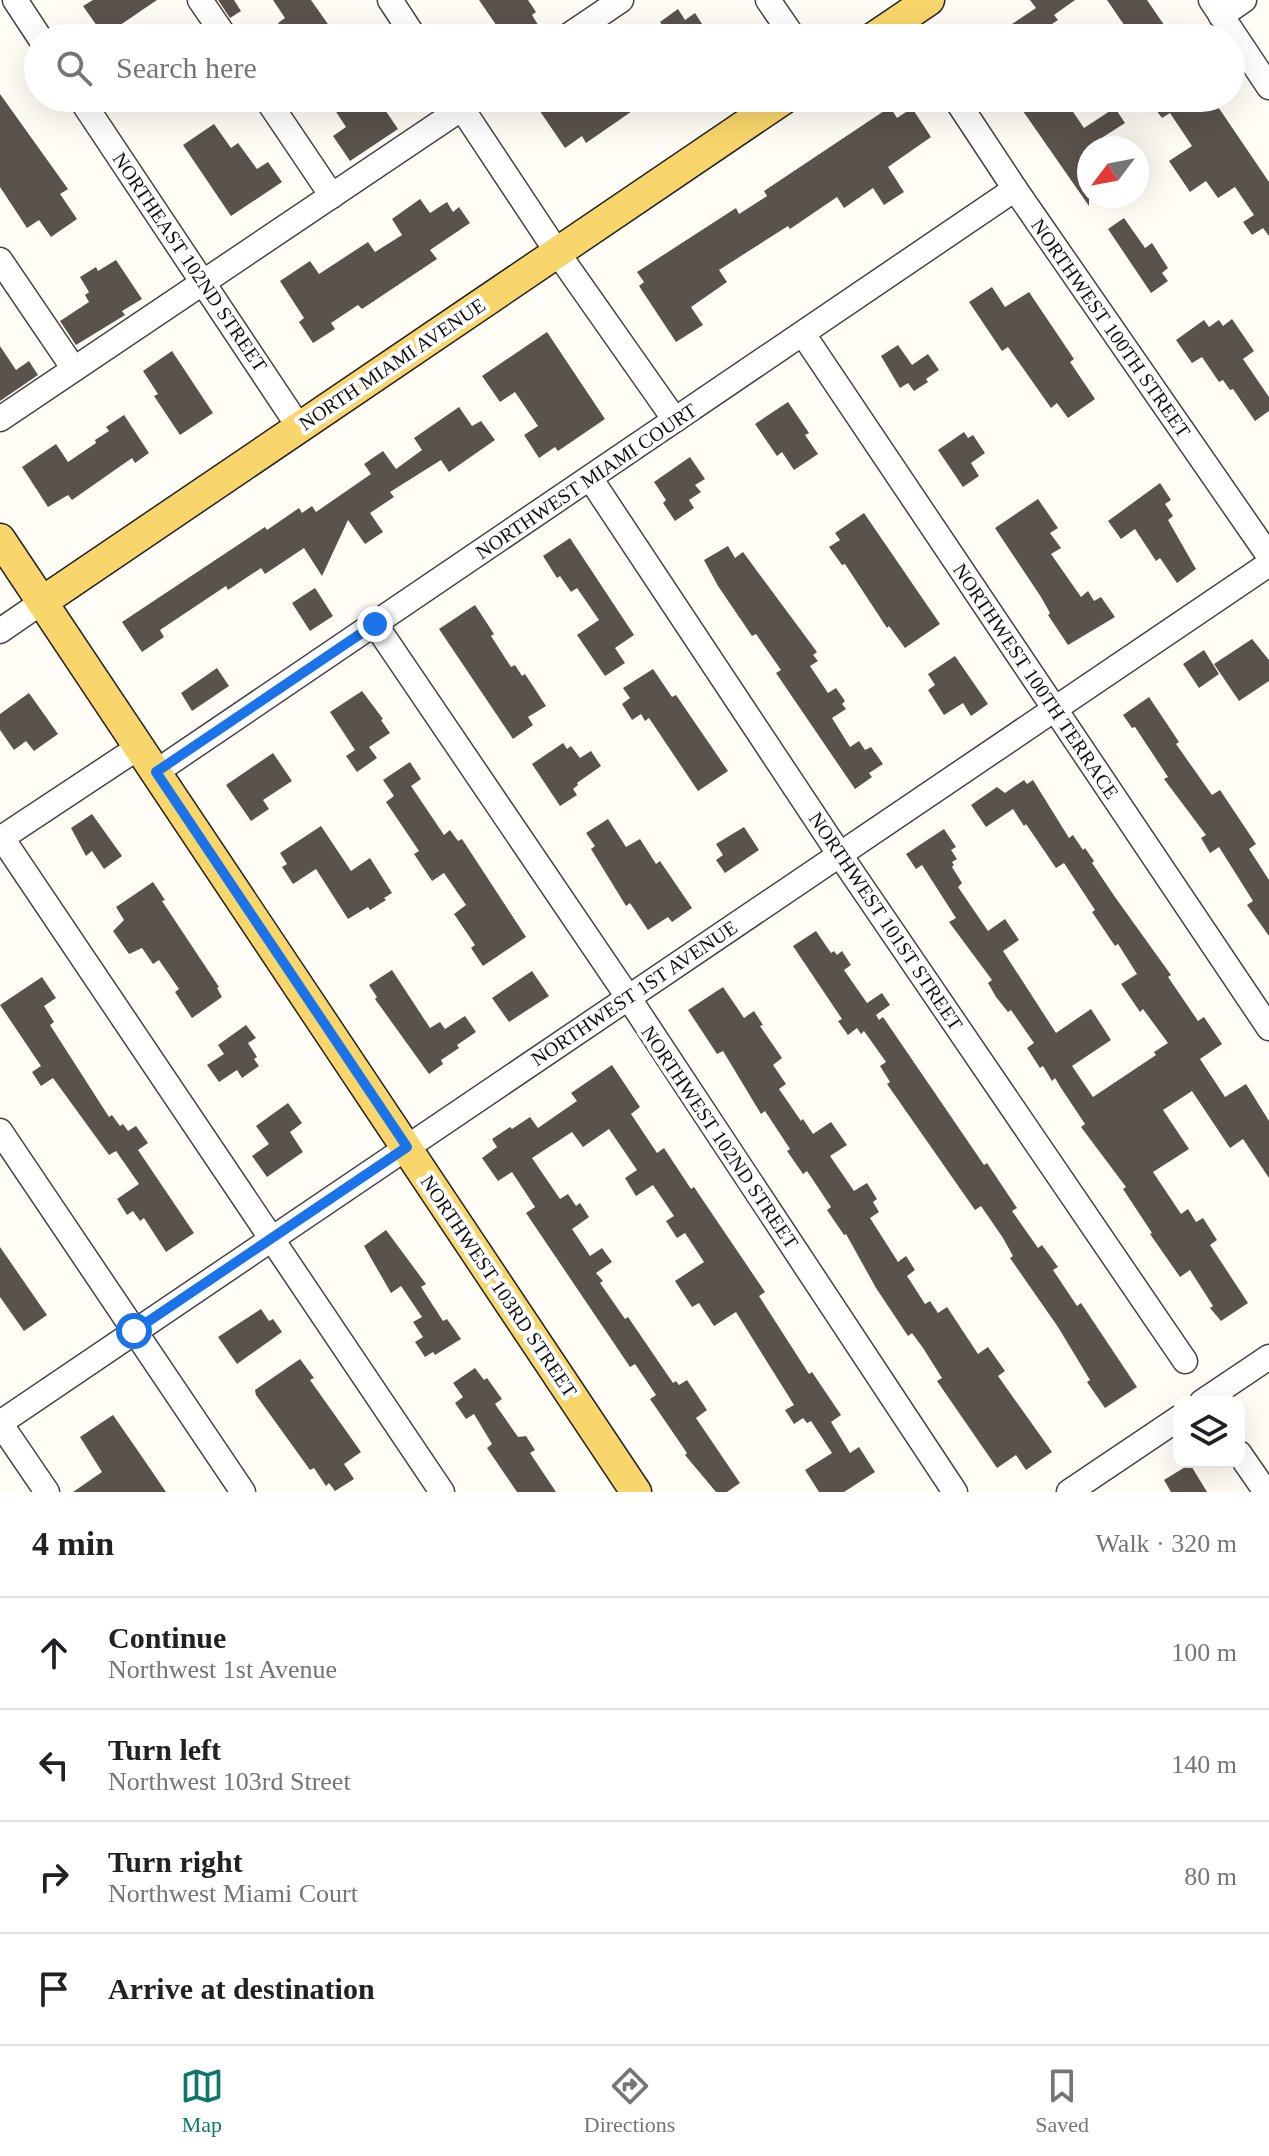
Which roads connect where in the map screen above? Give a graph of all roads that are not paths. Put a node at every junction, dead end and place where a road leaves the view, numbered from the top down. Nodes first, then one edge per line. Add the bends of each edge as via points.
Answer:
1 (15, 0) edge
2 (200, 0) edge
3 (390, 0) edge
4 (621, 0) edge
5 (768, 0) edge
6 (929, 0) edge
7 (1244, 0) edge
8 (1216, 8) edge
9 (586, 10) edge
10 (31, 24) edge
11 (216, 24) edge
12 (406, 24) edge
13 (784, 24) edge
14 (913, 24) edge
15 (1245, 51) edge
16 (1269, 87) edge
17 (89, 112) edge
18 (275, 112) edge
19 (450, 112) edge
20 (472, 112) edge
21 (764, 112) edge
22 (964, 112) edge
23 (1015, 189) junction
24 (332, 196) junction
25 (557, 252) junction
26 (0, 260) edge
27 (203, 282) junction
28 (803, 334) junction
29 (74, 369) junction
30 (0, 419) edge
31 (675, 420) junction
32 (299, 427) junction
33 (590, 478) junction
34 (0, 539) edge
35 (1269, 556) edge
36 (1269, 564) edge
37 (42, 602) junction
38 (375, 624) junction
39 (0, 631) edge
40 (1056, 710) junction
41 (139, 747) junction
42 (156, 772) junction
43 (1, 839) edge
44 (840, 855) junction
45 (628, 997) junction
46 (1269, 1028) edge
47 (0, 1131) edge
48 (407, 1147) junction
49 (271, 1239) junction
50 (134, 1331) junction
51 (1269, 1357) edge
52 (1185, 1361) dead end
53 (1212, 1396) edge
54 (1173, 1422) edge
55 (0, 1423) edge
56 (1245, 1462) edge
57 (47, 1492) edge
58 (243, 1492) edge
59 (442, 1492) edge
60 (636, 1492) edge
61 (955, 1492) edge
62 (1069, 1492) edge
63 (1266, 1492) edge

1 - 10 street
2 - 11 street
3 - 12 street
4 - 9 street
5 - 13 street
6 - 14 main road
7 - 8 street
15 - 16 street
17 - 27 street, NORTHEAST 102ND STREET
18 - 24 street
19 - 24 street
20 - 25 street
21 - 25 main road, NORTH MIAMI AVENUE
22 - 23 street, NORTHWEST 100TH STREET
23 - 28 street, NORTHWEST MIAMI COURT
23 - 35 street, NORTHWEST 100TH STREET
24 - 27 street
25 - 31 street
25 - 32 main road, NORTH MIAMI AVENUE
26 - 29 street
27 - 29 street
27 - 32 street, NORTHEAST 102ND STREET
28 - 31 street, NORTHWEST MIAMI COURT
28 - 40 street, NORTHWEST 100TH TERRACE
29 - 30 street
31 - 33 street, NORTHWEST MIAMI COURT
32 - 37 main road, NORTH MIAMI AVENUE
33 - 38 street, NORTHWEST MIAMI COURT
33 - 44 street, NORTHWEST 101ST STREET
34 - 37 main road, NORTHWEST 103RD STREET
36 - 40 street, NORTHWEST 1ST AVENUE
37 - 39 street, NORTH MIAMI AVENUE
37 - 41 main road, NORTHWEST 103RD STREET
38 - 42 street, NORTHWEST MIAMI COURT
38 - 45 street, NORTHWEST 102ND STREET
40 - 44 street, NORTHWEST 1ST AVENUE
40 - 46 street, NORTHWEST 100TH TERRACE
41 - 42 main road, NORTHWEST 103RD STREET
41 - 43 street
42 - 48 main road, NORTHWEST 103RD STREET
43 - 49 street
44 - 45 street, NORTHWEST 1ST AVENUE
44 - 52 street, NORTHWEST 101ST STREET
45 - 48 street, NORTHWEST 1ST AVENUE
45 - 61 street, NORTHWEST 102ND STREET
47 - 50 street
48 - 49 street, NORTHWEST 1ST AVENUE
48 - 60 main road, NORTHWEST 103RD STREET
49 - 50 street, NORTHWEST 1ST AVENUE
49 - 59 street
50 - 55 street, NORTHWEST 1ST AVENUE
50 - 58 street
51 - 53 street
54 - 62 street
55 - 57 street
56 - 63 street

